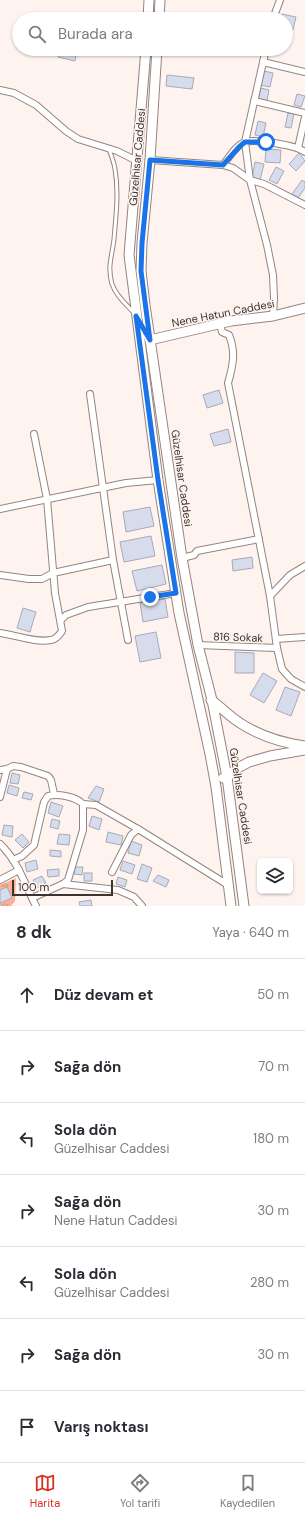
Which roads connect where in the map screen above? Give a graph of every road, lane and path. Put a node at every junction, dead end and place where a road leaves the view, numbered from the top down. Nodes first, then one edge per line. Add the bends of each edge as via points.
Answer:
1 (148, 0) edge
2 (160, 0) edge
3 (280, 0) edge
4 (148, 12) edge
5 (159, 12) edge
6 (276, 12) edge
7 (145, 56) edge
8 (157, 56) edge
9 (264, 56) edge
10 (263, 62) junction
11 (305, 72) edge
12 (0, 90) edge
13 (254, 101) junction
14 (305, 113) edge
15 (305, 116) edge
16 (245, 142) junction
17 (298, 148) junction
18 (109, 149) junction
19 (305, 152) edge
20 (150, 160) junction
21 (137, 161) junction
22 (223, 165) junction
23 (250, 180) junction
24 (305, 205) edge
25 (305, 308) edge
26 (136, 316) junction
27 (273, 316) junction
28 (220, 324) junction
29 (150, 340) junction
30 (90, 394) dead end
31 (34, 434) dead end
32 (158, 480) junction
33 (103, 488) junction
34 (47, 499) junction
35 (0, 509) edge
36 (259, 539) junction
37 (182, 558) junction
38 (113, 560) junction
39 (305, 566) edge
40 (53, 573) junction
41 (0, 575) edge
42 (176, 593) junction
43 (270, 596) junction
44 (121, 602) junction
45 (61, 620) junction
46 (0, 633) edge
47 (305, 637) edge
48 (276, 639) junction
49 (128, 640) dead end
50 (198, 646) junction
51 (277, 648) junction
52 (305, 687) edge
53 (198, 697) junction
54 (212, 700) junction
55 (305, 746) edge
56 (305, 750) edge
57 (7, 769) junction
58 (0, 770) edge
59 (227, 777) junction
60 (214, 779) junction
61 (54, 794) junction
62 (0, 797) edge
63 (83, 804) junction
64 (138, 829) junction
65 (0, 844) edge
66 (13, 860) junction
67 (19, 870) junction
68 (112, 872) dead end
69 (0, 880) edge
70 (63, 884) junction
71 (228, 885) junction
72 (32, 898) junction
73 (36, 906) edge
74 (142, 906) edge
75 (231, 906) edge
76 (244, 906) edge

1 - 4 street
2 - 5 street
3 - 6 street
7 - 21 street, Güzelhisar Caddesi
8 - 20 street, Güzelhisar Caddesi
9 - 10 street
10 - 11 street
10 - 13 street
12 - 18 street via 14,93 36,105 78,139
13 - 14 street
13 - 16 street
15 - 17 street
16 - 17 street via 266,142
16 - 22 street
16 - 23 street
17 - 19 street
18 - 21 street
18 - 26 lane via 115,167 117,199 109,260 110,273 118,296
20 - 22 street
20 - 29 street, Güzelhisar Caddesi via 141,271
21 - 26 street, Güzelhisar Caddesi via 129,255
22 - 23 street via 233,168
23 - 24 street via 264,184
23 - 27 street via 273,275
25 - 27 street, Nene Hatun Caddesi
26 - 29 street
26 - 32 street, Güzelhisar Caddesi
27 - 28 street, Nene Hatun Caddesi
28 - 29 street, Nene Hatun Caddesi
28 - 36 street via 222,332 229,335 234,356 228,383
29 - 37 street, Güzelhisar Caddesi
30 - 33 street
31 - 34 street
32 - 33 street
32 - 42 street, Güzelhisar Caddesi
33 - 34 street
33 - 38 street
34 - 35 street
34 - 40 street
36 - 37 street via 197,551 194,555
36 - 43 street
37 - 50 street, Güzelhisar Caddesi
38 - 40 street
38 - 44 street
39 - 43 street via 290,575
40 - 41 street via 36,580
40 - 45 street
42 - 44 street
42 - 53 street, Güzelhisar Caddesi
43 - 48 street
44 - 45 street via 76,611
44 - 49 street
45 - 46 street via 62,631 58,637 51,640 35,640
47 - 48 street
48 - 51 street
50 - 51 street, 816 Sokak
50 - 54 street, Güzelhisar Caddesi
51 - 52 street via 282,669 291,679
53 - 54 street
53 - 60 street, Güzelhisar Caddesi
54 - 55 street via 240,724 287,743
54 - 59 street, Güzelhisar Caddesi
56 - 59 street via 249,762
57 - 58 street
57 - 61 street via 13,766 21,767 48,776
57 - 62 street
59 - 60 street
59 - 76 street, Güzelhisar Caddesi
60 - 71 street, Güzelhisar Caddesi
61 - 63 street via 80,800
61 - 66 street via 48,796 44,802 34,845
63 - 64 street via 96,805
63 - 70 street via 83,830 70,876
64 - 68 street via 131,835
64 - 71 street
65 - 66 street
66 - 67 street
67 - 69 street
67 - 72 street
70 - 72 street
70 - 74 street via 118,890 134,897
71 - 75 street, Güzelhisar Caddesi
72 - 73 street

